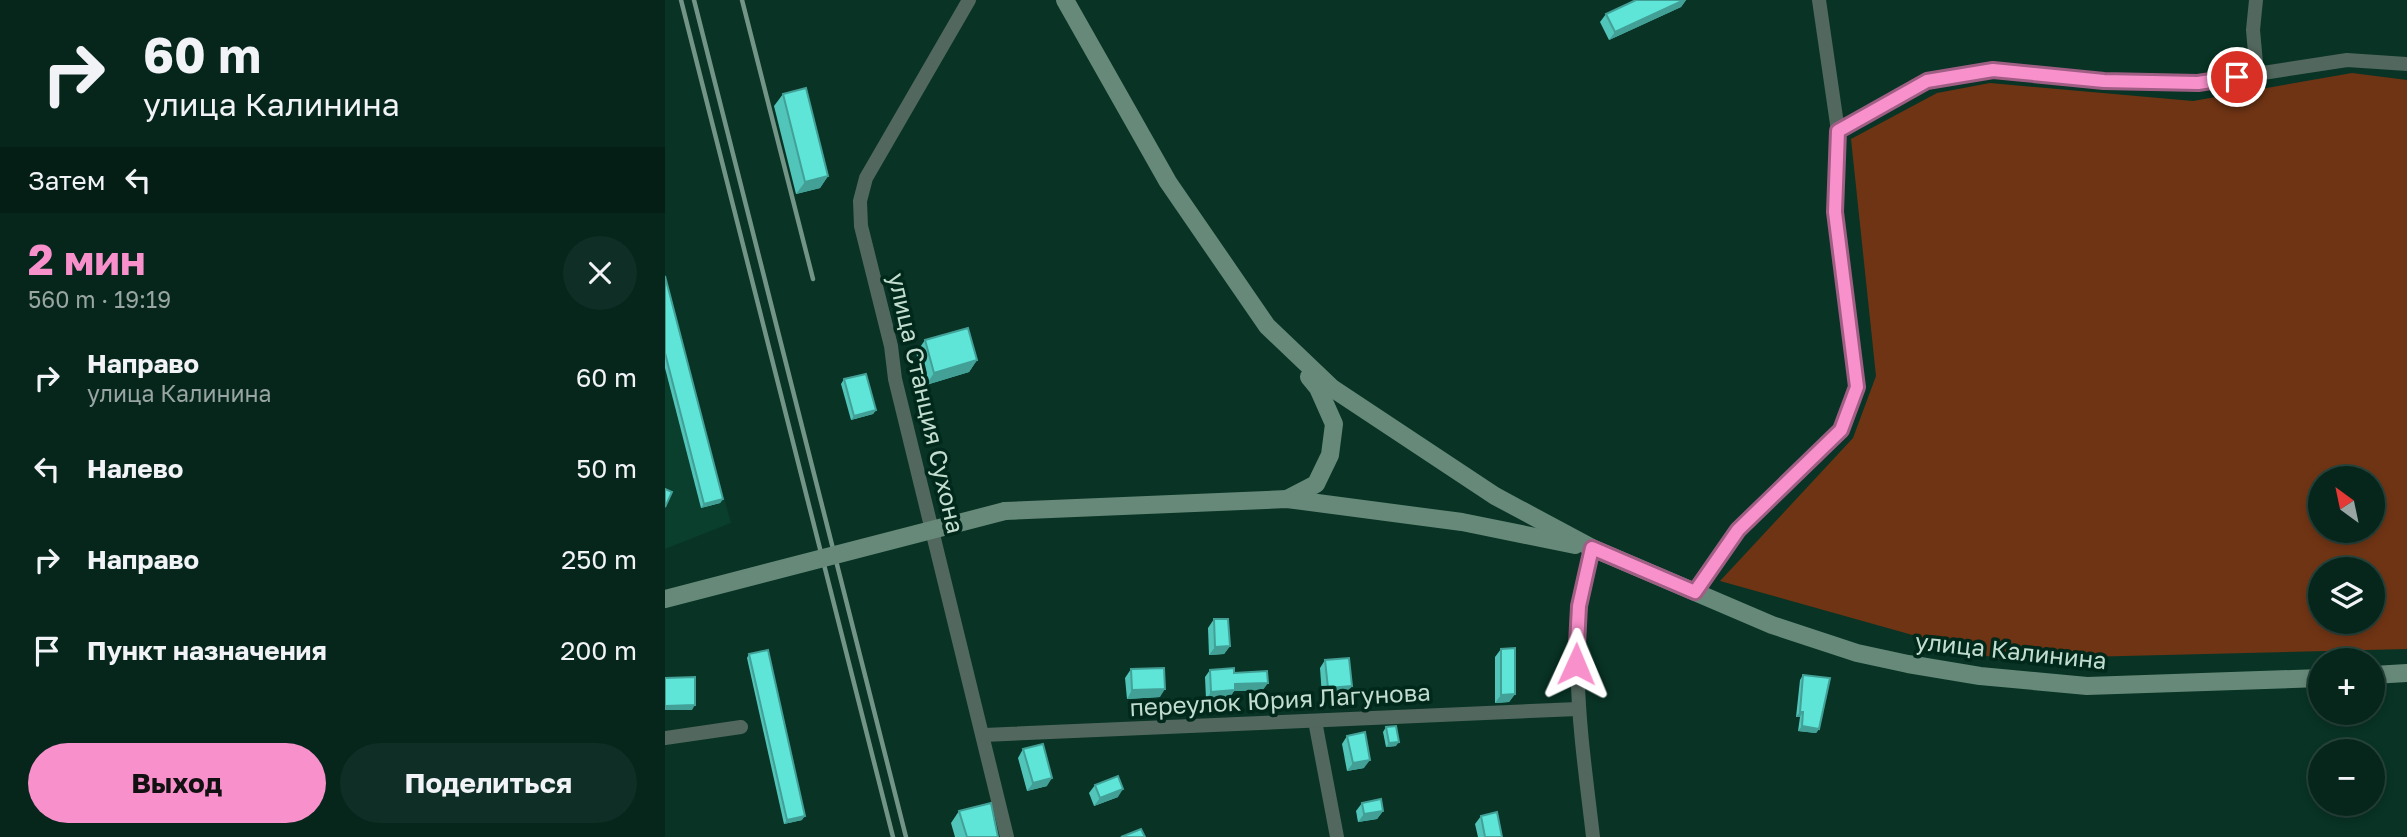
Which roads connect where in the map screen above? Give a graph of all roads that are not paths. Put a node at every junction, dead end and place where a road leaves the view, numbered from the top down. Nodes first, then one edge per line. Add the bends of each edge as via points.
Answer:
1 (969, 0) edge
2 (1065, 0) edge
3 (1819, 0) edge
4 (2256, 0) edge
5 (2407, 64) edge
6 (2257, 74) junction
7 (1838, 131) junction
8 (1267, 326) junction
9 (1287, 499) junction
10 (1592, 548) junction
11 (1695, 592) junction
12 (665, 599) edge
13 (2407, 673) edge
14 (2385, 674) edge
15 (2308, 678) edge
16 (1578, 709) junction
17 (1315, 721) junction
18 (741, 727) dead end
19 (984, 735) junction
20 (665, 738) edge
21 (1007, 837) edge
22 (1337, 837) edge
23 (1593, 837) edge

1 - 19 street, улица Станция Сухона via 866,178 860,201 861,226 895,380
2 - 8 main road via 1168,182
3 - 7 street
4 - 6 street
5 - 6 street via 2347,60
6 - 7 street via 2198,83 2104,81 1993,70 1927,81
7 - 11 street via 1835,212 1857,387 1841,430 1738,530
8 - 9 main road via 1318,388 1334,424 1330,455 1316,484
8 - 10 main road via 1332,388 1389,428 1495,496
9 - 10 main road via 1462,522
9 - 12 main road, bridge via 1005,512
10 - 11 main road, улица Калинина
10 - 16 street via 1579,606
11 - 15 main road, улица Калинина via 1772,625 1857,653 1980,676 2087,686
13 - 14 main road
16 - 17 street, переулок Юрия Лагунова
16 - 23 street
17 - 19 street, переулок Юрия Лагунова
17 - 22 street
18 - 20 street
19 - 21 street, улица Станция Сухона

